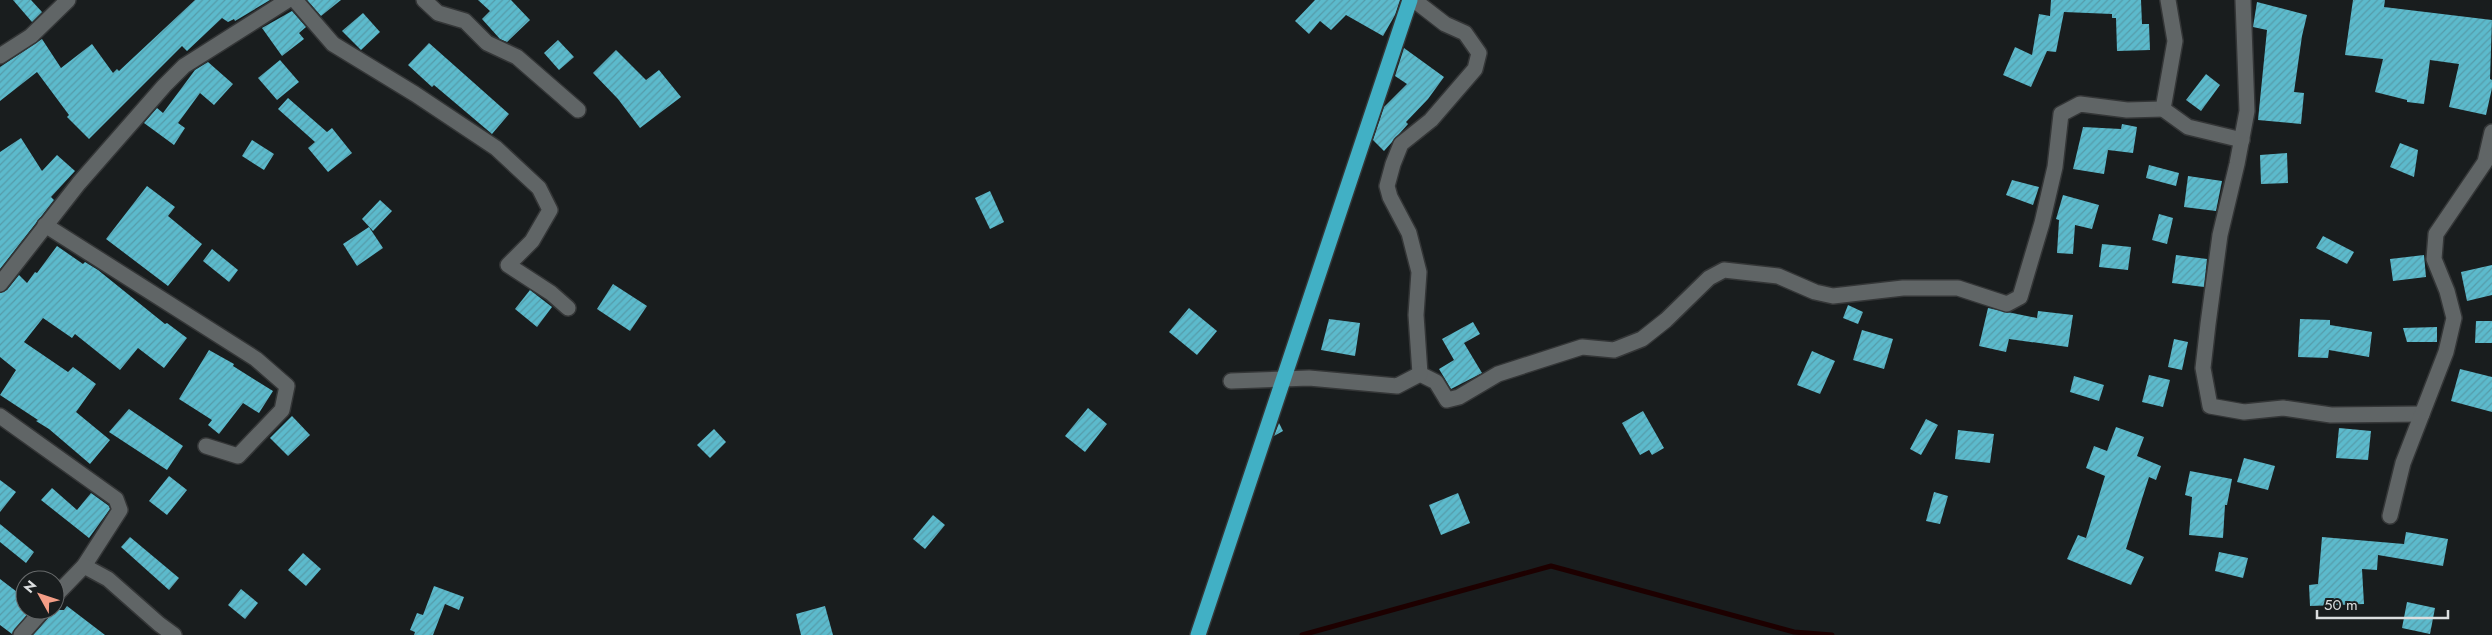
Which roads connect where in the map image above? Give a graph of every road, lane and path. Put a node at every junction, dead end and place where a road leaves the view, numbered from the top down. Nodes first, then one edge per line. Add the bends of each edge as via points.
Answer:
1 (68, 0) edge
2 (288, 0) edge
3 (295, 0) edge
4 (424, 0) edge
5 (1410, 0) edge
6 (1414, 0) edge
7 (2168, 0) edge
8 (2243, 0) edge
9 (0, 56) edge
10 (2163, 109) junction
11 (578, 110) dead end
12 (2492, 132) edge
13 (2242, 140) junction
14 (46, 225) junction
15 (0, 284) edge
16 (568, 308) dead end
17 (1420, 374) junction
18 (1231, 380) dead end
19 (2422, 414) junction
20 (0, 416) edge
21 (206, 446) dead end
22 (2390, 516) dead end
23 (84, 566) junction
24 (65, 586) edge
25 (34, 620) edge
26 (21, 635) edge
27 (174, 635) edge
28 (1198, 635) edge

1 - 9 street via 32,36
2 - 14 street via 184,66
3 - 16 street via 333,44 496,148 539,188 550,210 532,242 508,265
4 - 11 street via 438,13 465,21 487,42 518,57
5 - 28 highway
6 - 17 street via 1445,24 1465,33 1479,53 1475,69 1431,120 1402,144 1388,186 1390,197 1409,233 1419,272 1416,315
7 - 10 street via 2175,41
8 - 13 street via 2247,111
10 - 13 street via 2188,127
10 - 17 street via 2127,110 2080,104 2061,114 2042,223 2020,297 2007,304 1958,288 1903,288 1833,296 1814,292 1778,276 1724,270 1708,278 1642,339 1614,350 1582,347 1498,374 1459,397 1446,400 1436,382
12 - 19 street via 2485,162 2436,234 2434,259 2454,318 2446,352
13 - 19 street via 2220,235 2208,324 2203,368 2210,406 2244,412 2283,408 2330,415
14 - 15 street
14 - 21 street via 256,359 287,386 282,410 238,456
17 - 18 street via 1397,386 1309,378
19 - 22 street via 2403,463
20 - 23 street via 116,499 120,510
23 - 24 street
23 - 27 street via 108,579
25 - 26 street

